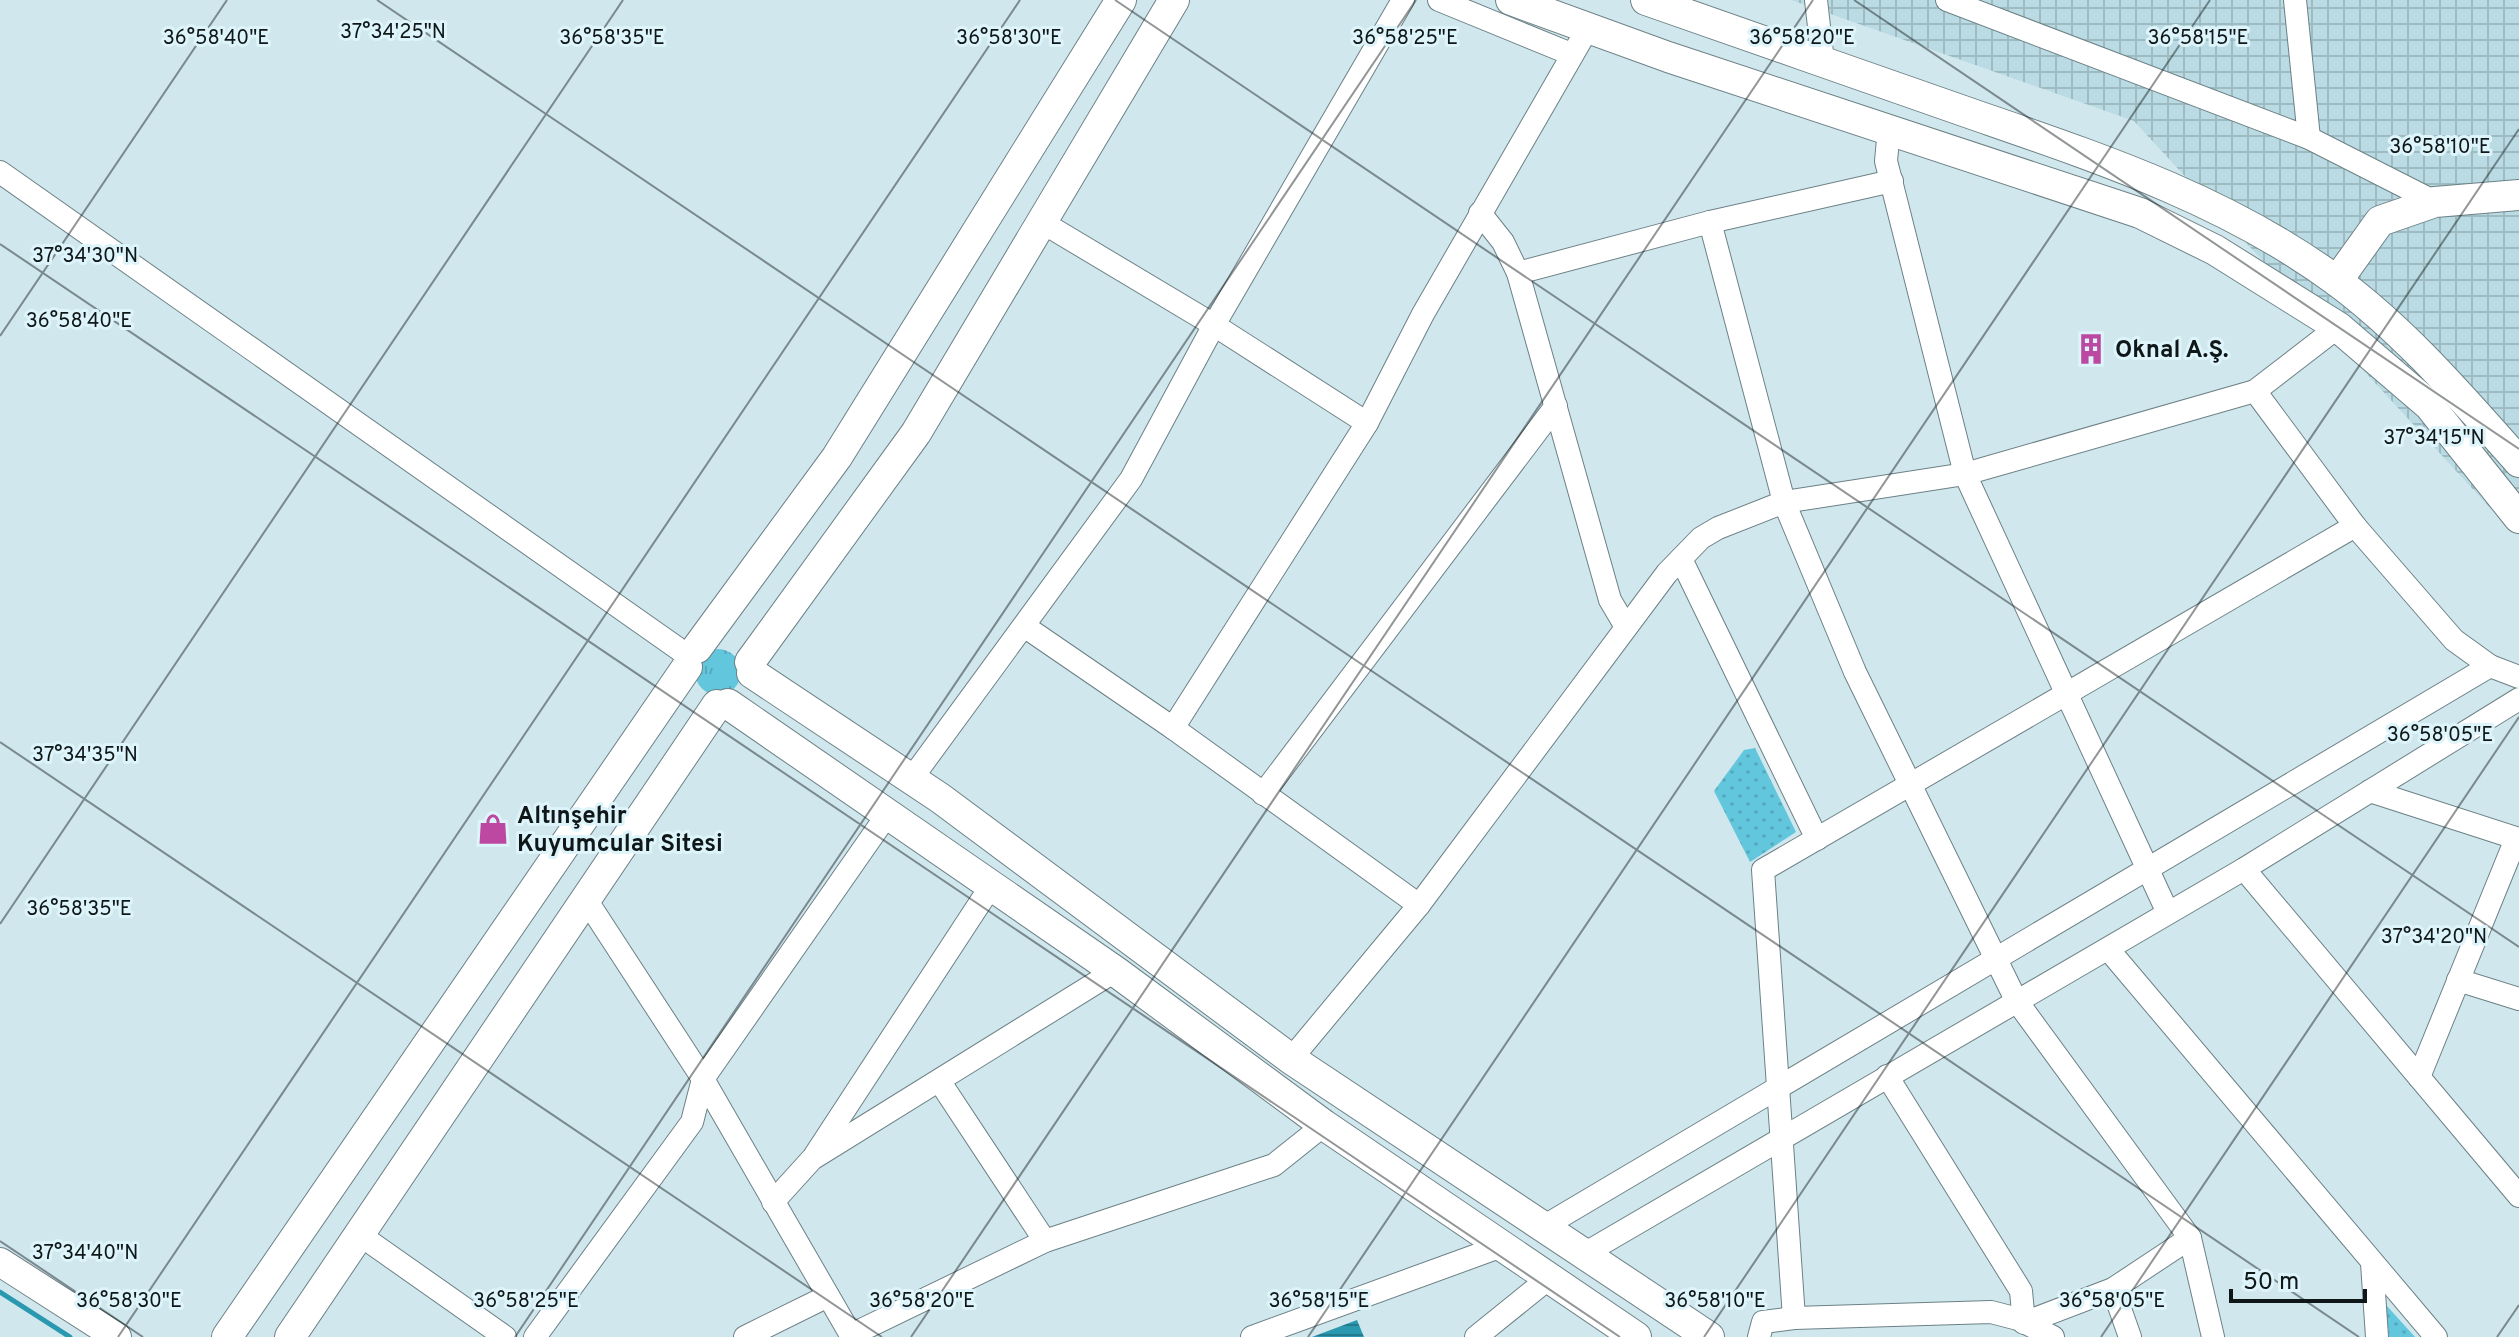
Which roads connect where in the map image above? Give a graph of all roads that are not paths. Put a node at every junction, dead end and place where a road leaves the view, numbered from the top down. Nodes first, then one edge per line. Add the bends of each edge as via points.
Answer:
1 (1121, 0) edge
2 (1174, 0) edge
3 (1403, 0) edge
4 (1439, 0) edge
5 (1511, 0) edge
6 (1646, 0) edge
7 (1816, 0) edge
8 (1947, 0) edge
9 (2295, 0) edge
10 (1588, 28) junction
11 (1571, 54) junction
12 (1823, 62) junction
13 (1889, 129) junction
14 (2309, 138) junction
15 (0, 172) edge
16 (1892, 181) junction
17 (2519, 195) edge
18 (2435, 202) junction
19 (1480, 213) junction
20 (1040, 221) junction
21 (1710, 222) junction
22 (1518, 273) junction
23 (2337, 281) junction
24 (1214, 325) junction
25 (2338, 327) junction
26 (2255, 391) junction
27 (1556, 406) junction
28 (1367, 423) junction
29 (2519, 462) edge
30 (1965, 474) junction
31 (1784, 502) junction
32 (2519, 518) edge
33 (2355, 526) junction
34 (1681, 559) junction
35 (1024, 626) junction
36 (1626, 627) junction
37 (769, 636) junction
38 (691, 657) junction
39 (2490, 666) junction
40 (751, 667) junction
41 (2519, 677) edge
42 (781, 691) junction
43 (2066, 694) junction
44 (2519, 699) edge
45 (722, 705) junction
46 (755, 724) junction
47 (1173, 728) junction
48 (694, 740) junction
49 (912, 778) junction
50 (1911, 784) junction
51 (2370, 791) junction
52 (1263, 794) junction
53 (887, 815) junction
54 (1817, 839) junction
55 (2518, 839) edge
56 (2147, 869) junction
57 (2244, 869) junction
58 (991, 886) junction
59 (587, 901) junction
60 (1419, 905) junction
61 (2167, 911) junction
62 (2108, 949) junction
63 (1996, 959) junction
64 (1115, 971) junction
65 (2458, 980) junction
66 (2519, 999) edge
67 (2016, 1000) junction
68 (1291, 1059) junction
69 (1887, 1076) junction
70 (2419, 1077) junction
71 (703, 1079) junction
72 (940, 1082) junction
73 (1778, 1088) junction
74 (1324, 1125) junction
75 (1782, 1137) junction
76 (812, 1159) junction
77 (2488, 1159) junction
78 (2519, 1169) edge
79 (2519, 1196) edge
80 (773, 1202) junction
81 (1543, 1227) junction
82 (360, 1235) junction
83 (2190, 1238) junction
84 (1045, 1241) junction
85 (1502, 1246) junction
86 (1584, 1254) junction
87 (0, 1262) edge
88 (2372, 1263) junction
89 (1548, 1279) junction
90 (2113, 1289) junction
91 (828, 1296) junction
92 (1794, 1318) junction
93 (2024, 1323) junction
94 (851, 1336) edge
95 (117, 1337) edge
96 (227, 1337) edge
97 (290, 1337) edge
98 (505, 1337) edge
99 (535, 1337) edge
100 (745, 1337) edge
101 (1252, 1337) edge
102 (1476, 1337) edge
103 (1636, 1337) edge
104 (1709, 1337) edge
105 (1759, 1337) edge
106 (2053, 1337) edge
107 (2130, 1337) edge
108 (2213, 1337) edge
109 (2377, 1337) edge
110 (2436, 1337) edge

1 - 38 main road via 837,457
2 - 20 main road
3 - 24 street
4 - 11 street
5 - 10 main road
6 - 12 main road
7 - 12 street
8 - 14 street
9 - 14 street
10 - 11 street
10 - 13 main road
11 - 19 street
12 - 23 main road via 2121,165 2266,234
13 - 16 street via 1885,151
13 - 25 main road via 2140,213 2215,250
14 - 18 street
15 - 38 street
16 - 21 street
16 - 30 street
17 - 18 main road
18 - 23 main road via 2380,221
19 - 22 street
19 - 28 street
20 - 24 street
20 - 37 main road via 916,433
21 - 22 street
21 - 31 street
22 - 27 street
23 - 29 main road via 2443,376
24 - 28 street
24 - 35 street via 1131,479
25 - 26 street
25 - 32 main road via 2429,405
26 - 30 street
26 - 33 street
27 - 36 street via 1610,600
27 - 52 street
28 - 47 street
30 - 31 street
30 - 43 street
31 - 34 street via 1718,528
31 - 50 street via 1855,672
33 - 39 street via 2454,640
33 - 43 street
34 - 36 street
34 - 54 street
35 - 47 street
35 - 49 street
36 - 60 street
37 - 40 main road
37 - 42 main road via 768,674
38 - 40 main road via 717,640 727,641 745,652
38 - 45 main road via 687,678 697,697
38 - 96 main road
39 - 41 street
39 - 56 street
40 - 42 main road
40 - 45 main road via 745,693
42 - 49 main road
43 - 50 street
43 - 56 street
44 - 51 street
45 - 46 main road
45 - 48 main road
46 - 48 main road via 714,724
46 - 53 main road
47 - 52 street
48 - 59 main road
49 - 68 main road
50 - 54 street
50 - 63 street
51 - 55 street
51 - 57 street
52 - 60 street
53 - 58 main road
53 - 71 street
54 - 73 street via 1763,870
55 - 65 street
56 - 61 street
56 - 63 street
57 - 61 street
57 - 70 street
58 - 64 main road
58 - 76 street
59 - 71 street
59 - 82 main road
60 - 68 street
61 - 62 street
62 - 67 street
62 - 88 street
63 - 67 street
63 - 73 street
64 - 72 street
64 - 74 main road
65 - 66 street
65 - 70 street
67 - 69 street
67 - 83 street
68 - 81 main road
69 - 75 street
69 - 93 street via 2021,1291
70 - 77 street
71 - 80 street
71 - 99 street via 692,1122
72 - 76 street
72 - 84 street
73 - 75 street
73 - 81 street
74 - 84 street via 1274,1165
74 - 85 main road
75 - 86 street
75 - 92 street
76 - 80 street
77 - 78 street
77 - 79 street
80 - 91 street
81 - 86 main road
82 - 97 main road
82 - 98 street
83 - 90 street
83 - 108 street
84 - 94 street
85 - 89 main road
85 - 101 street
86 - 104 main road
87 - 95 street
88 - 109 street
88 - 110 street
89 - 102 street
89 - 103 main road
90 - 93 street
90 - 107 street
91 - 94 street
91 - 100 street
92 - 93 street via 1991,1312
92 - 105 street via 1763,1322
93 - 106 street

